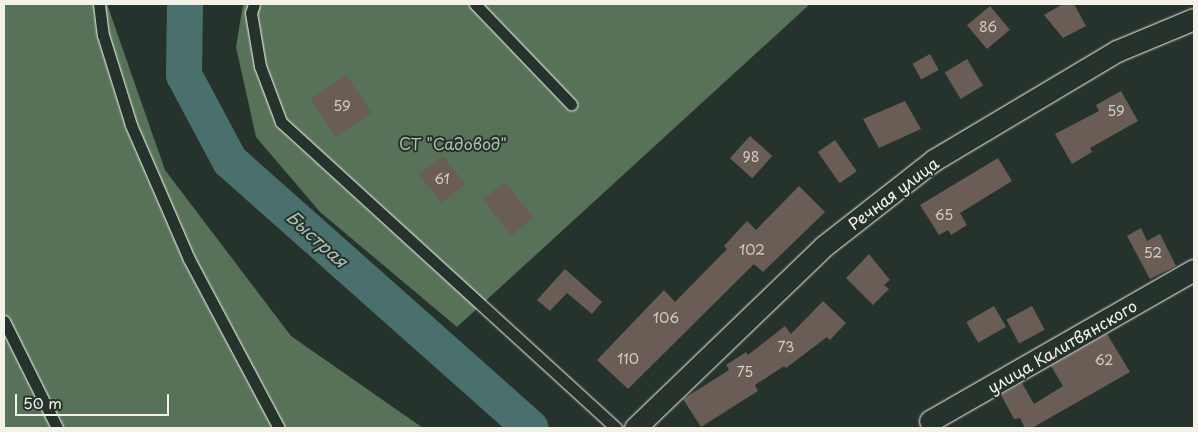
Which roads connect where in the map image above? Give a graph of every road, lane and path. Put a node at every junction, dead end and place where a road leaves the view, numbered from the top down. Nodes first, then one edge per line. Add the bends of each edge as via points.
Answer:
1 (99, 4) edge
2 (254, 4) edge
3 (475, 4) edge
4 (1194, 19) edge
5 (570, 104) dead end
6 (1194, 270) edge
7 (4, 321) edge
8 (930, 421) dead end
9 (57, 428) edge
10 (279, 428) edge
11 (616, 428) edge
12 (635, 428) edge

1 - 10 lane via 103,35 139,143 189,259
2 - 11 lane via 251,13 260,66 281,122
3 - 5 lane
4 - 12 street, Речная улица via 1117,51 934,160 824,246
6 - 8 street, улица Калитвянского
7 - 9 lane

